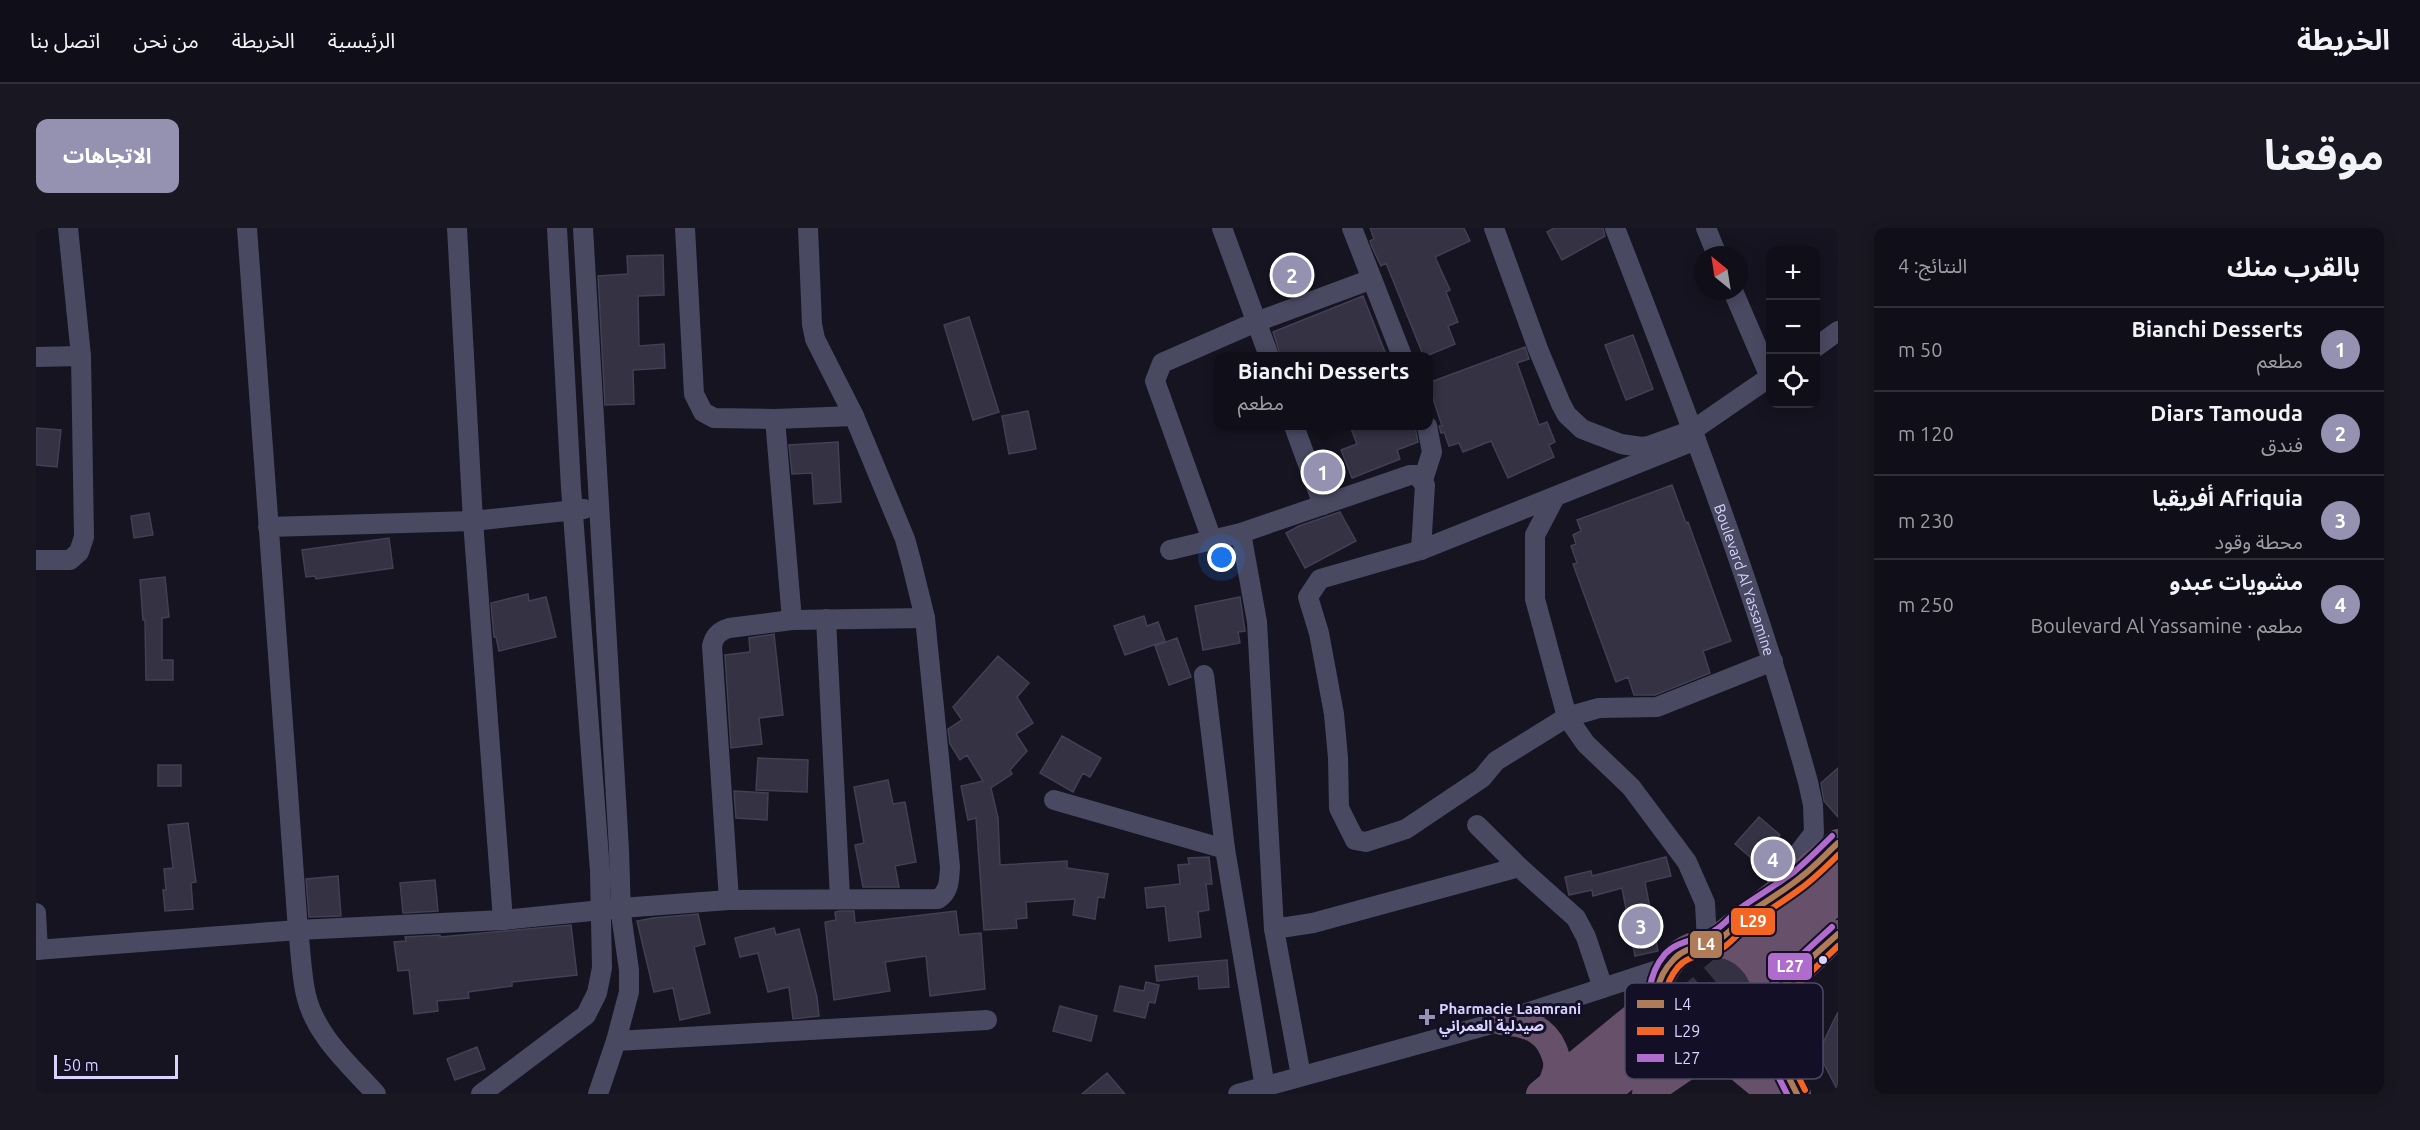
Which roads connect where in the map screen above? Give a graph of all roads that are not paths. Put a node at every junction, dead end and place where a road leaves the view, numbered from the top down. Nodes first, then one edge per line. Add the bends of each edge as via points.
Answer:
1 (68, 228) edge
2 (248, 228) edge
3 (457, 228) edge
4 (557, 228) edge
5 (583, 228) edge
6 (685, 228) edge
7 (808, 228) edge
8 (1221, 228) edge
9 (1352, 228) edge
10 (1494, 228) edge
11 (1615, 228) edge
12 (1706, 228) edge
13 (1713, 246) edge
14 (1372, 279) junction
15 (1737, 300) edge
16 (1256, 322) junction
17 (1838, 331) edge
18 (1820, 344) edge
19 (1267, 352) edge
20 (1399, 352) edge
21 (81, 356) junction
22 (36, 357) edge
23 (1766, 368) edge
24 (1766, 380) edge
25 (854, 416) junction
26 (775, 419) junction
27 (1295, 430) edge
28 (1428, 430) edge
29 (1695, 435) junction
30 (1423, 480) junction
31 (1555, 497) junction
32 (1323, 505) junction
33 (599, 508) junction
34 (573, 510) junction
35 (473, 521) junction
36 (268, 527) junction
37 (1241, 532) junction
38 (1212, 540) junction
39 (1170, 550) dead end
40 (1422, 550) junction
41 (36, 560) edge
42 (925, 618) junction
43 (826, 619) junction
44 (792, 620) junction
45 (1773, 661) junction
46 (1204, 675) dead end
47 (1567, 717) junction
48 (1054, 800) dead end
49 (1477, 825) dead end
50 (1838, 843) edge
51 (1225, 849) junction
52 (1519, 867) junction
53 (1838, 869) edge
54 (840, 898) junction
55 (1838, 899) edge
56 (729, 900) junction
57 (621, 908) junction
58 (601, 911) junction
59 (36, 913) edge
60 (503, 920) junction
61 (1274, 929) junction
62 (298, 930) junction
63 (1838, 934) edge
64 (1758, 938) junction
65 (1711, 942) junction
66 (37, 950) edge
67 (1661, 982) joint
68 (1651, 983) edge
69 (1765, 983) edge
70 (1788, 983) tunnel mouth
71 (1625, 986) edge
72 (1603, 988) junction
73 (987, 1020) dead end
74 (1502, 1021) junction
75 (1625, 1025) tunnel mouth
76 (616, 1041) junction
77 (1625, 1056) edge
78 (1625, 1073) edge
79 (1301, 1076) junction
80 (1670, 1079) tunnel mouth
81 (1752, 1079) edge
82 (1790, 1079) edge
83 (1265, 1087) junction
84 (1555, 1091) edge
85 (376, 1094) edge
86 (481, 1094) edge
87 (598, 1094) edge
88 (1238, 1094) edge
89 (1605, 1094) edge
90 (1646, 1094) edge
91 (1772, 1094) edge
92 (1797, 1094) edge

1 - 21 street
2 - 36 street
3 - 35 street
4 - 34 street
5 - 33 street
6 - 26 street via 697,401 703,412 714,418
7 - 25 street via 814,333
8 - 16 street
9 - 14 street
10 - 29 street via 1538,349 1564,410 1574,423 1609,440 1642,447
11 - 29 street, Boulevard Al Yassamine
12 - 13 street
14 - 16 street
14 - 20 street
15 - 23 street
16 - 19 street
16 - 38 street via 1170,358 1156,375
17 - 18 street
21 - 22 street
21 - 41 street via 83,546 70,560
24 - 29 street
25 - 26 street
25 - 42 street via 905,539
26 - 44 street
27 - 32 street
28 - 30 street via 1432,452
29 - 31 street
29 - 45 street, Boulevard Al Yassamine
30 - 32 street via 1410,475
30 - 40 street
31 - 40 street
31 - 47 street via 1535,535 1535,599
32 - 37 street
33 - 34 street
33 - 57 street
34 - 35 street
34 - 58 street
35 - 36 street
35 - 60 street
36 - 62 street
37 - 38 street
37 - 61 street via 1257,622
38 - 39 street
40 - 47 street via 1320,579 1308,597 1334,714 1339,808 1355,840 1366,842 1406,829 1482,778 1496,761
42 - 43 street
42 - 54 street via 950,867 947,889 938,898
43 - 44 street
43 - 54 street
44 - 56 street via 729,628 713,641
45 - 47 street via 1657,706 1599,708
45 - 64 street, Boulevard Al Yassamine via 1808,782 1814,833 1788,869
46 - 51 street
47 - 65 street via 1586,744 1630,787 1687,862 1705,903
48 - 51 street
49 - 52 street
50 - 64 highway via 1801,876
51 - 83 street
52 - 61 street via 1313,923
52 - 72 street via 1576,918
53 - 64 highway
54 - 56 street
55 - 64 highway
56 - 57 street
57 - 58 street
57 - 76 street via 630,980
58 - 60 street
58 - 86 street via 600,980 586,1015
59 - 66 street
60 - 62 street
61 - 79 street
62 - 66 street
62 - 85 street via 312,1015
63 - 70 highway
64 - 65 highway
65 - 67 highway via 1684,950
65 - 69 highway via 1740,950 1754,961
67 - 68 street
71 - 72 street
72 - 74 street
73 - 76 street
74 - 79 street
74 - 84 highway via 1524,1023 1547,1039 1558,1065
75 - 84 highway
76 - 87 street
77 - 84 highway
78 - 89 highway
79 - 83 street
80 - 90 highway
81 - 91 highway
82 - 92 highway
83 - 88 street

